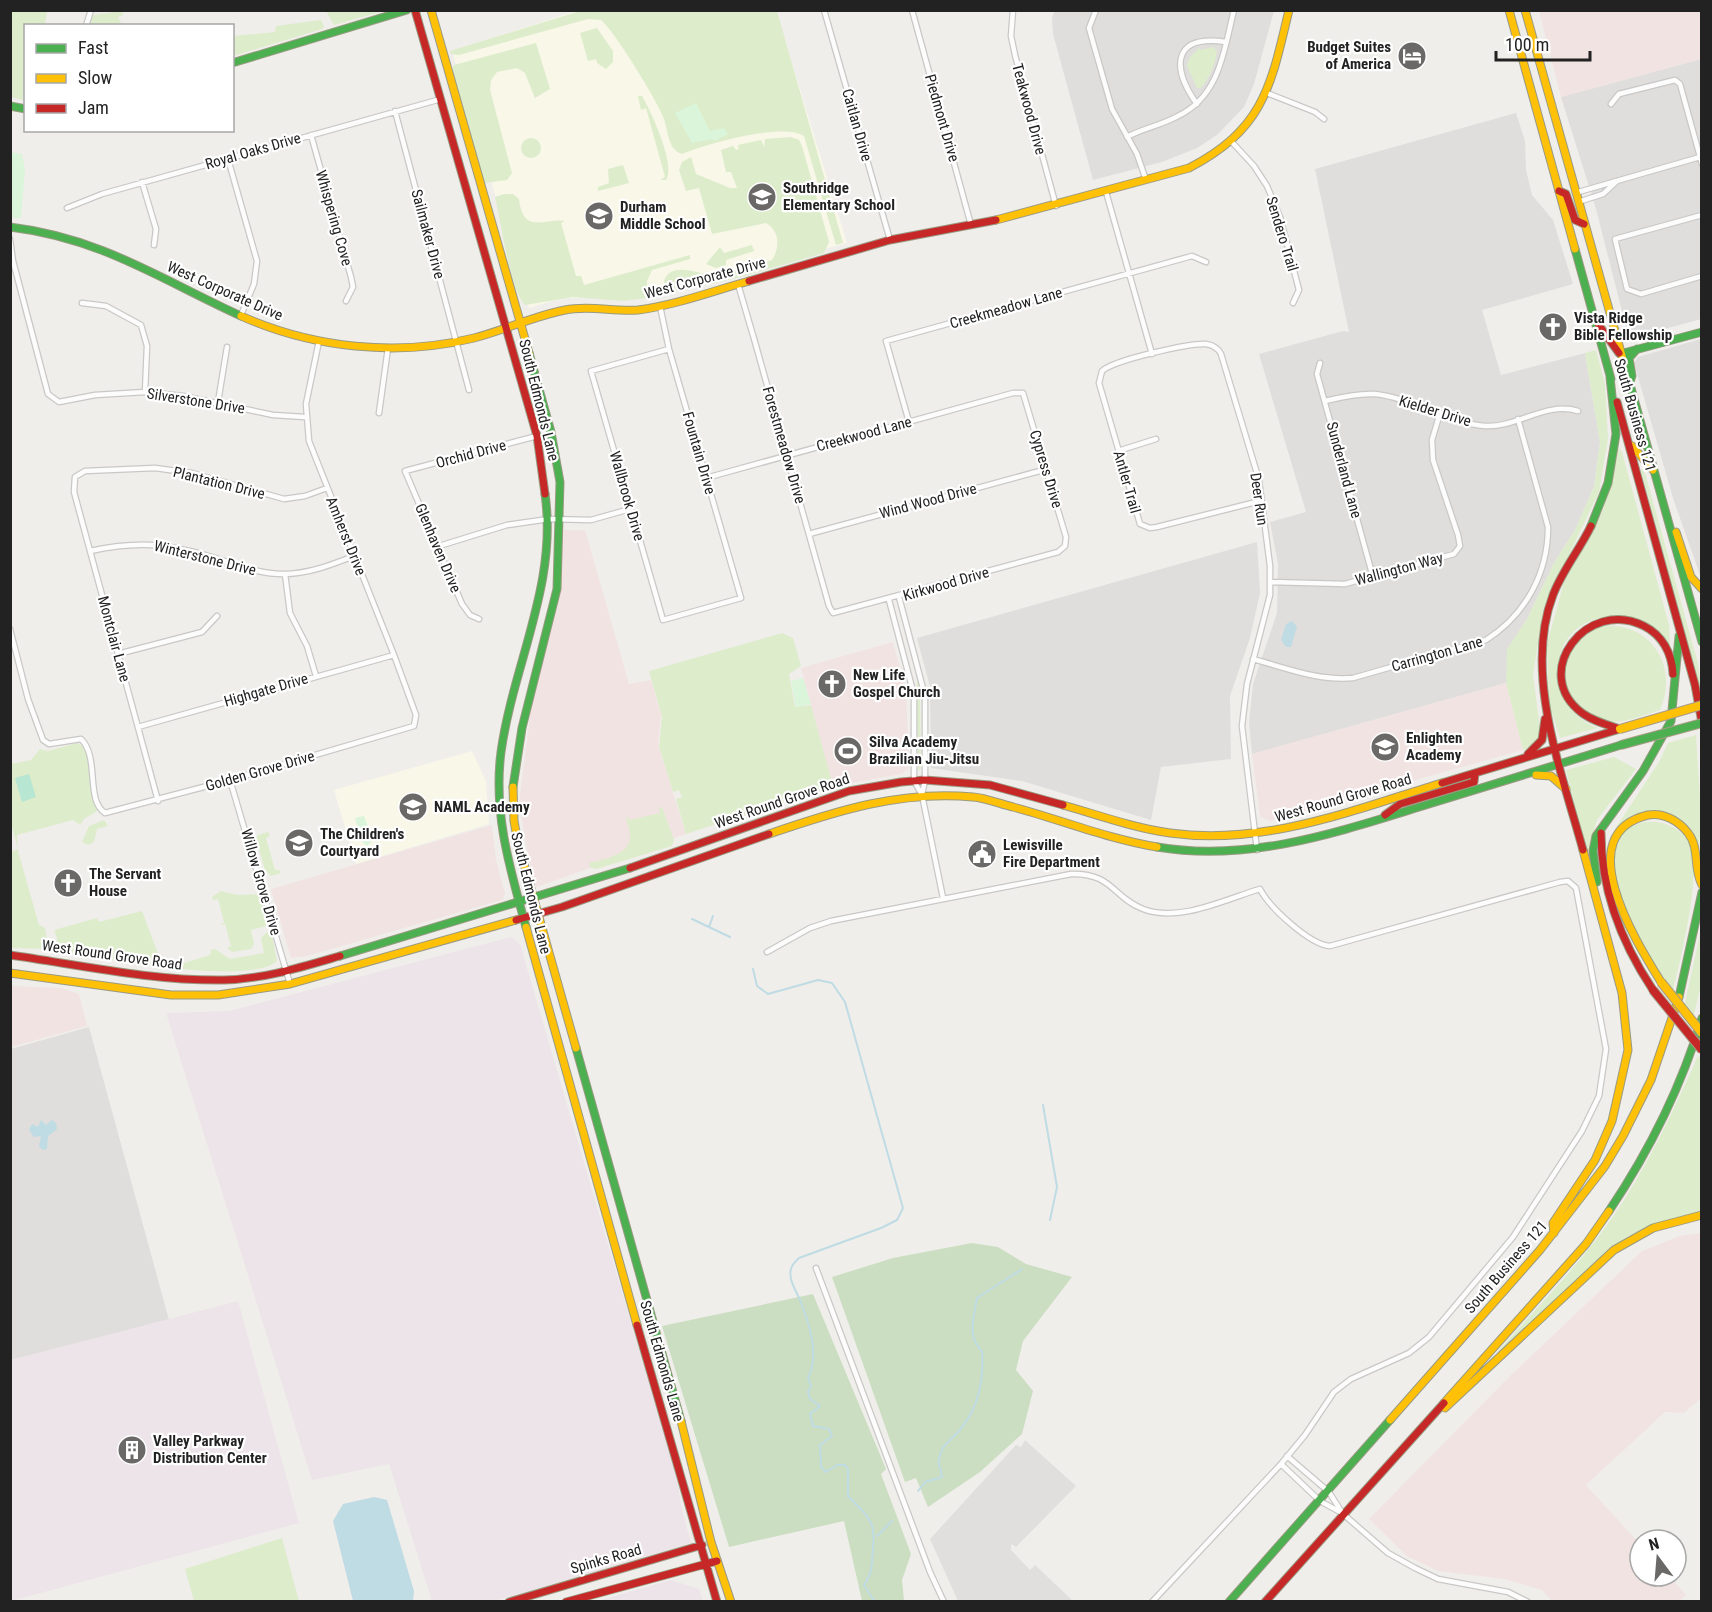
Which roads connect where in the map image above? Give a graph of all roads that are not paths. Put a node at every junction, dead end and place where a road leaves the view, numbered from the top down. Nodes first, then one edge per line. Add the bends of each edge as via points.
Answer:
1 (407, 10) edge
2 (415, 10) edge
3 (430, 10) edge
4 (824, 10) edge
5 (912, 10) edge
6 (1013, 10) edge
7 (1096, 10) edge
8 (1234, 10) edge
9 (1289, 10) edge
10 (1525, 10) edge
11 (1509, 12) edge
12 (1226, 42) junction
13 (234, 62) edge
14 (1267, 93) junction
15 (441, 99) junction
16 (1197, 104) junction
17 (1611, 104) dead end
18 (395, 111) junction
19 (1324, 119) dead end
20 (311, 135) junction
21 (1127, 137) junction
22 (1231, 141) junction
23 (1700, 157) junction
24 (228, 159) junction
25 (1701, 164) edge
26 (1619, 179) junction
27 (1146, 180) junction
28 (142, 182) junction
29 (1559, 191) junction
30 (1106, 192) junction
31 (1574, 193) junction
32 (484, 194) junction
33 (470, 198) junction
34 (1577, 202) junction
35 (1056, 206) junction
36 (67, 208) dead end
37 (1701, 215) edge
38 (1584, 224) junction
39 (971, 225) junction
40 (10, 227) edge
41 (10, 239) edge
42 (890, 240) junction
43 (154, 245) dead end
44 (1206, 262) dead end
45 (1129, 274) junction
46 (1701, 276) edge
47 (738, 285) junction
48 (346, 302) dead end
49 (82, 303) dead end
50 (1293, 303) dead end
51 (660, 306) junction
52 (241, 315) junction
53 (1594, 320) junction
54 (521, 322) junction
55 (507, 327) junction
56 (1701, 332) edge
57 (319, 341) junction
58 (456, 341) junction
59 (227, 347) dead end
60 (388, 348) junction
61 (669, 349) junction
62 (1637, 349) junction
63 (1152, 354) junction
64 (1620, 354) junction
65 (1320, 363) dead end
66 (1610, 377) junction
67 (1629, 384) junction
68 (469, 390) dead end
69 (145, 392) junction
70 (1023, 393) joint
71 (1325, 401) junction
72 (218, 402) junction
73 (1578, 411) dead end
74 (379, 413) dead end
75 (1440, 413) junction
76 (305, 417) junction
77 (1518, 419) junction
78 (909, 422) junction
79 (537, 436) junction
80 (1156, 439) dead end
81 (1629, 442) junction
82 (1118, 451) junction
83 (787, 455) junction
84 (1653, 468) junction
85 (1047, 469) junction
86 (405, 471) joint
87 (75, 477) joint
88 (706, 478) junction
89 (327, 488) junction
90 (1260, 501) junction
91 (630, 509) junction
92 (549, 519) junction
93 (560, 519) junction
94 (809, 534) junction
95 (1065, 546) joint
96 (436, 547) junction
97 (90, 551) junction
98 (354, 556) junction
99 (285, 574) junction
100 (1373, 577) junction
101 (1271, 582) junction
102 (1701, 589) edge
103 (899, 597) junction
104 (889, 600) junction
105 (829, 606) joint
106 (217, 616) dead end
107 (479, 619) dead end
108 (663, 620) joint
109 (1679, 626) junction
110 (10, 629) edge
111 (1701, 642) edge
112 (118, 654) junction
113 (394, 655) junction
114 (525, 656) junction
115 (1253, 659) junction
116 (539, 660) junction
117 (316, 676) junction
118 (1701, 705) edge
119 (1673, 708) junction
120 (1546, 712) junction
121 (1701, 723) edge
122 (414, 726) joint
123 (138, 727) junction
124 (1620, 729) junction
125 (1555, 748) junction
126 (1511, 762) junction
127 (1560, 764) junction
128 (500, 773) junction
129 (1475, 773) junction
130 (513, 775) junction
131 (1516, 777) junction
132 (230, 780) junction
133 (925, 780) junction
134 (914, 781) junction
135 (1567, 790) junction
136 (922, 795) junction
137 (158, 801) junction
138 (1379, 819) junction
139 (1602, 826) junction
140 (1255, 836) junction
141 (1257, 850) junction
142 (1701, 885) edge
143 (1701, 892) edge
144 (943, 898) junction
145 (532, 900) junction
146 (518, 904) junction
147 (536, 914) junction
148 (522, 919) junction
149 (1608, 938) junction
150 (767, 952) dead end
151 (10, 955) edge
152 (287, 972) junction
153 (10, 973) edge
154 (291, 984) junction
155 (1701, 1018) edge
156 (1701, 1033) edge
157 (1701, 1050) edge
158 (1701, 1215) edge
159 (1554, 1233) junction
160 (816, 1268) dead end
161 (651, 1312) junction
162 (635, 1313) junction
163 (1407, 1443) junction
164 (1287, 1456) junction
165 (1281, 1464) junction
166 (1329, 1492) junction
167 (1320, 1501) junction
168 (1342, 1513) junction
169 (711, 1542) junction
170 (700, 1546) junction
171 (717, 1561) junction
172 (705, 1563) junction
173 (508, 1602) edge
174 (566, 1602) edge
175 (717, 1602) edge
176 (731, 1602) edge
177 (944, 1602) edge
178 (1152, 1602) edge
179 (1229, 1602) edge
180 (1265, 1602) edge
181 (1528, 1602) edge

1 - 13 main road
2 - 15 main road, South Edmonds Lane
3 - 32 main road, South Edmonds Lane
4 - 42 street, Caitlan Drive
5 - 39 street, Piedmont Drive
6 - 35 street, Teakwood Drive via 1014,55
7 - 21 street via 1089,28 1112,109
8 - 12 street
9 - 14 main road, West Corporate Drive
10 - 11 main road
10 - 31 main road, South Business 121
11 - 29 main road, South Business 121
12 - 16 street via 1221,66
12 - 16 street via 1198,41 1182,55 1180,74
14 - 19 street
14 - 22 main road, West Corporate Drive
15 - 18 street, Royal Oaks Drive
15 - 33 main road, South Edmonds Lane
16 - 21 street via 1178,117
17 - 23 street via 1619,94 1675,80 1680,84
18 - 20 street, Royal Oaks Drive
18 - 58 street, Sailmaker Drive
20 - 24 street, Royal Oaks Drive
20 - 48 street, Whispering Cove via 351,277 353,287
21 - 27 street
22 - 27 main road, West Corporate Drive via 1189,168
22 - 50 street, Sendero Trail via 1267,186 1280,217 1299,290
23 - 25 street
23 - 26 street
24 - 28 street, Royal Oaks Drive
24 - 52 street via 257,261 254,284
26 - 31 street
26 - 34 street via 1604,194
27 - 30 main road, West Corporate Drive
28 - 36 street, Royal Oaks Drive
28 - 43 street via 156,229
29 - 38 main road via 1566,194 1575,220
29 - 53 main road, South Business 121
30 - 35 main road, West Corporate Drive
30 - 45 street
31 - 34 main road, South Business 121
32 - 33 main road
32 - 54 main road, South Edmonds Lane
33 - 55 main road, South Edmonds Lane
34 - 38 main road, South Business 121
35 - 39 main road, West Corporate Drive
37 - 46 street via 1615,239 1627,289 1641,294
38 - 64 main road, South Business 121
39 - 42 main road, West Corporate Drive
40 - 52 main road, West Corporate Drive via 75,237
41 - 69 street, Silverstone Drive via 24,306 52,399 59,402 95,394
42 - 47 main road, West Corporate Drive
44 - 45 street, Creekmeadow Lane via 1191,256
45 - 63 street
45 - 78 street, Creekmeadow Lane via 886,342
47 - 51 main road, West Corporate Drive
47 - 83 street, Forestmeadow Drive
49 - 69 street via 106,306 141,325 147,346
51 - 54 main road, West Corporate Drive via 626,310 576,308
51 - 61 street, Fountain Drive
52 - 57 main road, West Corporate Drive
53 - 64 main road
53 - 66 main road, South Business 121
54 - 55 main road, West Corporate Drive
54 - 93 main road, South Edmonds Lane via 555,450
55 - 58 main road, West Corporate Drive
55 - 79 main road, South Edmonds Lane
56 - 62 main road
57 - 60 main road, West Corporate Drive
57 - 76 street, Amherst Drive
58 - 60 main road, West Corporate Drive
58 - 68 street, Sailmaker Drive
59 - 72 street
60 - 74 street
61 - 88 street, Fountain Drive
61 - 91 street, Wallbrook Drive via 591,372
62 - 64 main road
62 - 67 main road via 1629,358
63 - 82 street, Antler Trail via 1106,368 1100,374
63 - 90 street, Deer Run via 1201,344 1218,348 1258,480
64 - 67 main road, South Business 121
65 - 71 street, Sunderland Lane via 1317,374
66 - 81 main road, South Business 121
66 - 120 main road via 1614,452 1602,503 1551,601 1541,656
67 - 84 main road, South Business 121
69 - 72 street, Silverstone Drive
70 - 78 street, Creekwood Lane
70 - 85 street, Cypress Drive
71 - 75 street, Kielder Drive via 1374,394
71 - 100 street, Sunderland Lane
72 - 76 street, Silverstone Drive via 273,415
73 - 77 street, Kielder Drive via 1564,406
75 - 77 street, Kielder Drive via 1486,426
75 - 100 street, Wallington Way via 1432,451 1460,546 1454,554
76 - 89 street, Amherst Drive via 312,451
77 - 115 street, Carrington Lane via 1548,527 1548,545 1544,564 1524,608 1502,630 1486,640 1353,678 1332,680
78 - 83 street, Creekwood Lane
79 - 86 street, Orchid Drive
79 - 92 main road, South Edmonds Lane
80 - 82 street
81 - 84 main road
81 - 109 main road, South Business 121
82 - 90 street, Antler Trail via 1137,518 1144,527
83 - 88 street, Creekwood Lane
83 - 94 street, Forestmeadow Drive
84 - 102 main road via 1691,577
84 - 111 main road, South Business 121
85 - 94 street, Wind Wood Drive
85 - 95 street, Cypress Drive via 1066,537
86 - 96 street, Glenhaven Drive
87 - 89 street, Plantation Drive via 85,471 155,468 192,473 284,499
87 - 97 street, Montclair Lane via 74,492
88 - 108 street, Fountain Drive via 741,598
89 - 98 street, Amherst Drive
90 - 101 street, Deer Run
91 - 93 street via 591,520
91 - 108 street, Wallbrook Drive
92 - 93 street
92 - 96 street via 507,525
92 - 114 main road, South Edmonds Lane via 541,598
93 - 116 main road, South Edmonds Lane via 556,589
94 - 105 street, Forestmeadow Drive
95 - 103 street, Kirkwood Drive via 1058,552
96 - 107 street, Glenhaven Drive via 462,604
97 - 99 street, Winterstone Drive via 137,543 168,545 256,571
97 - 112 street, Montclair Lane
98 - 99 street, Winterstone Drive via 312,571
98 - 113 street, Amherst Drive
99 - 117 street via 290,613 308,646
100 - 101 street, Wallington Way via 1344,584
101 - 115 street, Deer Run
103 - 104 street, Kirkwood Drive
103 - 133 street via 925,696
104 - 105 street, Kirkwood Drive via 836,614
104 - 134 street via 914,694
106 - 112 street via 202,632
109 - 119 main road
109 - 121 main road, South Business 121
110 - 137 street, Golden Grove Drive via 43,740 50,744 81,739 90,757 100,809 105,813
112 - 123 street, Montclair Lane
113 - 117 street, Highgate Drive
113 - 122 street, Amherst Drive via 417,715
114 - 116 main road
114 - 128 main road, South Edmonds Lane via 509,711
115 - 140 street, Deer Run via 1242,726
116 - 130 main road, South Edmonds Lane
117 - 123 street, Highgate Drive
118 - 124 main road, West Round Grove Road, bridge
119 - 124 main road via 1671,660 1657,634 1631,620 1609,618 1597,622 1570,644 1562,680 1566,696 1579,711
119 - 139 main road via 1667,731 1643,771
120 - 125 main road
120 - 126 main road via 1540,745
121 - 127 main road, West Round Grove Road, bridge
122 - 132 street, Golden Grove Drive
123 - 137 street, Montclair Lane
124 - 125 main road, West Round Grove Road
125 - 126 main road, West Round Grove Road
125 - 127 main road
126 - 129 main road, West Round Grove Road
127 - 131 main road, West Round Grove Road
127 - 135 main road
128 - 130 main road
128 - 146 main road, South Edmonds Lane via 501,834
129 - 138 main road via 1474,782 1400,804
129 - 140 main road, West Round Grove Road via 1295,828
130 - 145 main road, South Edmonds Lane via 514,821
131 - 135 main road via 1551,776
131 - 138 main road, West Round Grove Road
132 - 137 street, Golden Grove Drive
132 - 152 street, Willow Grove Drive
133 - 134 main road, West Round Grove Road
133 - 136 street
133 - 140 main road, West Round Grove Road via 1014,790 1178,835
134 - 136 street
134 - 145 main road, West Round Grove Road via 834,796
135 - 149 main road
136 - 141 main road, West Round Grove Road via 992,800 1122,841 1165,848
136 - 144 street
136 - 147 main road, West Round Grove Road via 843,808
138 - 141 main road, West Round Grove Road via 1322,837
139 - 149 main road via 1593,851
139 - 157 main road, bridge via 1601,864 1611,905 1632,957
140 - 141 street, Deer Run
142 - 156 main road, bridge via 1698,853 1692,839 1668,818 1640,817 1621,828 1611,842 1609,864 1619,901 1640,950
143 - 159 main road, South Business 121 via 1679,1000 1640,1105 1597,1178
144 - 150 street via 831,921
144 - 164 street via 1082,873 1108,882 1138,907 1170,913 1260,889 1307,937 1319,945 1330,946 1560,882 1568,881 1576,888 1606,1049 1603,1078 1592,1112 1513,1236 1429,1337 1409,1353 1342,1385
145 - 146 main road, West Round Grove Road
145 - 147 main road, South Edmonds Lane
146 - 148 main road, South Edmonds Lane
146 - 152 main road, West Round Grove Road
147 - 148 main road, West Round Grove Road
147 - 161 main road, South Edmonds Lane
148 - 154 main road, West Round Grove Road
148 - 162 main road, South Edmonds Lane
149 - 159 main road via 1627,1025 1624,1078 1595,1161 1553,1223
151 - 152 main road, West Round Grove Road via 174,979 226,980
152 - 154 street, Willow Grove Drive
153 - 154 main road, West Round Grove Road via 196,996 253,992
155 - 163 main road via 1692,1056 1664,1118 1610,1211 1523,1316
158 - 163 main road via 1653,1228 1597,1263
159 - 166 main road, South Business 121
160 - 177 street
161 - 162 main road
161 - 169 main road, South Edmonds Lane
162 - 170 main road, South Edmonds Lane
163 - 168 main road
164 - 165 street
164 - 166 street
165 - 167 street
165 - 178 street
166 - 167 main road, South Business 121
166 - 168 street
167 - 168 street
167 - 179 main road, South Business 121
168 - 180 main road
168 - 181 street via 1388,1553 1415,1568 1438,1579 1508,1592
169 - 170 main road, Spinks Road
169 - 171 main road, South Edmonds Lane
170 - 172 main road, South Edmonds Lane
170 - 173 main road, Spinks Road
171 - 172 main road, Spinks Road
171 - 176 main road, South Edmonds Lane
172 - 174 main road, Spinks Road
172 - 175 main road, South Edmonds Lane

